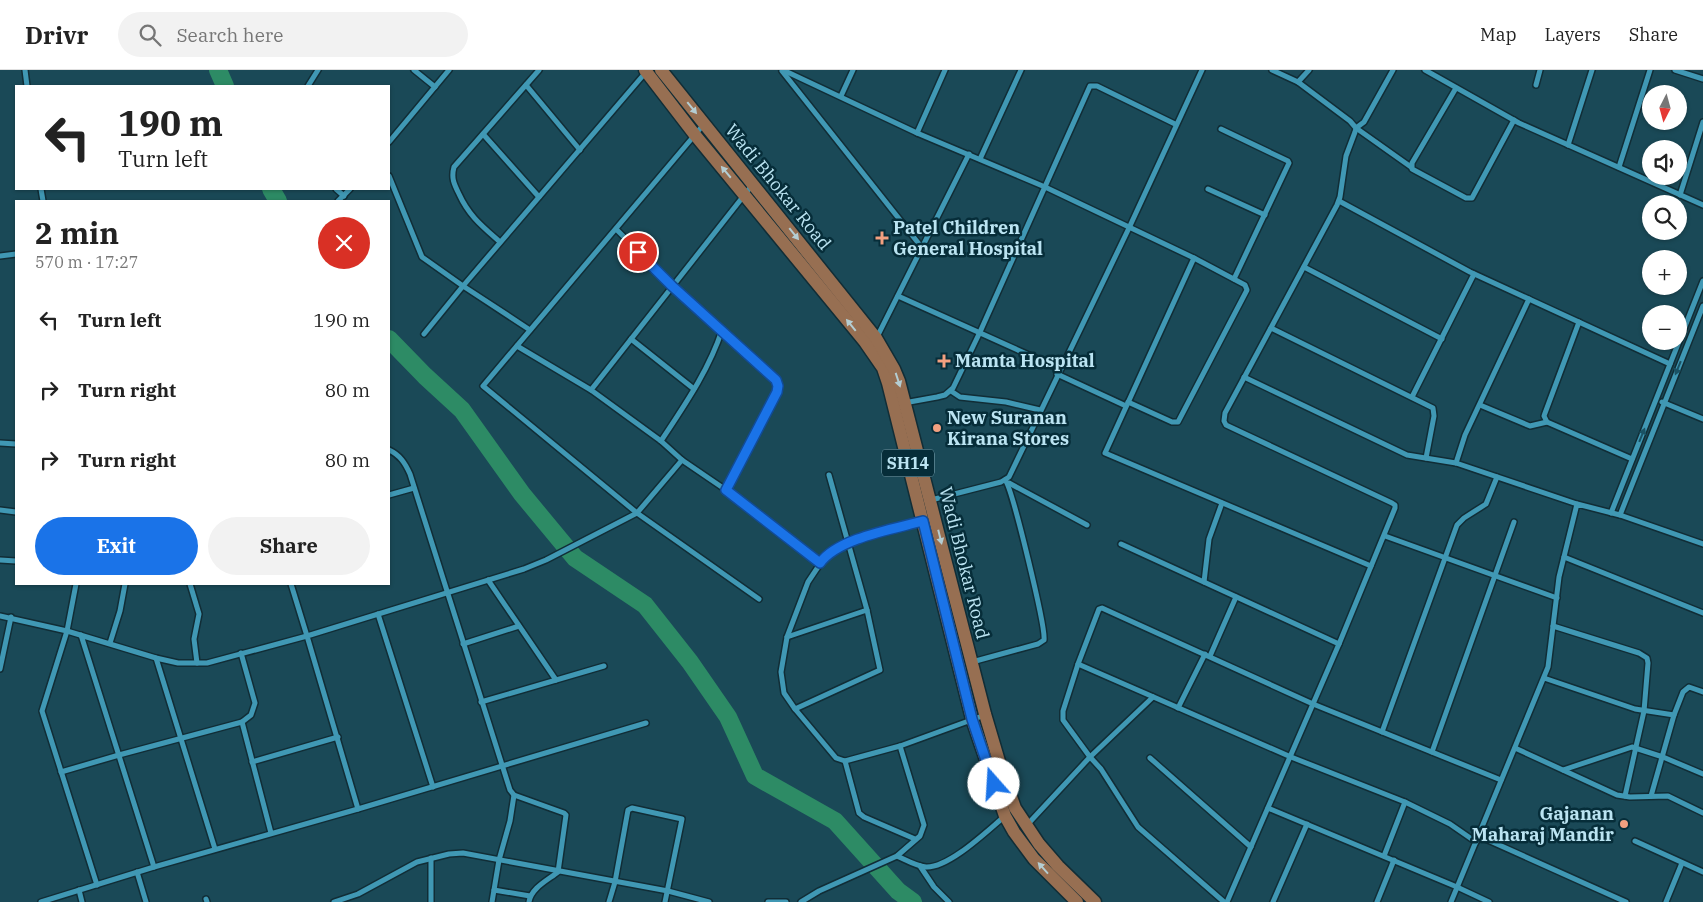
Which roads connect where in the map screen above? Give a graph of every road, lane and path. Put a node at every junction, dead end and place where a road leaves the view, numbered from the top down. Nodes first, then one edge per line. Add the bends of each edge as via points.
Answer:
1 (25, 70) edge
2 (318, 70) edge
3 (414, 70) edge
4 (449, 70) edge
5 (539, 70) edge
6 (661, 70) edge
7 (782, 70) edge
8 (853, 70) edge
9 (945, 70) edge
10 (1021, 70) edge
11 (1202, 70) edge
12 (1272, 70) edge
13 (1308, 70) edge
14 (1393, 70) edge
15 (1425, 70) edge
16 (1540, 70) edge
17 (1592, 70) edge
18 (1650, 70) edge
19 (1675, 70) edge
20 (647, 71) edge
21 (1703, 79) edge
22 (1298, 82) junction
23 (27, 85) edge
24 (309, 85) edge
25 (1536, 85) dead end
26 (526, 86) junction
27 (435, 87) junction
28 (1456, 88) junction
29 (841, 96) junction
30 (1514, 120) junction
31 (1703, 122) edge
32 (704, 124) junction
33 (1175, 124) junction
34 (1221, 128) dead end
35 (1356, 128) junction
36 (917, 133) junction
37 (483, 134) junction
38 (695, 135) junction
39 (390, 141) edge
40 (1568, 145) junction
41 (580, 150) junction
42 (969, 154) junction
43 (980, 158) junction
44 (1411, 167) junction
45 (1619, 168) junction
46 (390, 178) edge
47 (752, 184) junction
48 (1045, 187) junction
49 (1208, 189) dead end
50 (337, 190) edge
51 (349, 190) edge
52 (744, 194) junction
53 (1680, 195) joint
54 (344, 196) junction
55 (539, 197) junction
56 (1687, 198) edge
57 (339, 200) edge
58 (1339, 201) junction
59 (1703, 205) edge
60 (1264, 216) junction
61 (1129, 228) junction
62 (616, 229) junction
63 (500, 242) junction
64 (922, 249) junction
65 (15, 254) edge
66 (0, 256) edge
67 (1194, 258) junction
68 (1304, 267) junction
69 (1474, 274) junction
70 (1234, 279) junction
71 (1703, 281) edge
72 (463, 286) junction
73 (672, 286) junction
74 (898, 296) junction
75 (1529, 299) junction
76 (1703, 306) edge
77 (1578, 322) junction
78 (1271, 328) junction
79 (530, 330) junction
80 (722, 330) junction
81 (980, 332) junction
82 (424, 334) dead end
83 (876, 338) junction
84 (631, 339) junction
85 (1442, 339) junction
86 (517, 346) junction
87 (1670, 364) junction
88 (1058, 372) junction
89 (1244, 377) junction
90 (694, 389) junction
91 (591, 390) junction
92 (951, 391) junction
93 (1412, 397) junction
94 (1656, 400) junction
95 (1664, 403) junction
96 (899, 404) junction
97 (1127, 404) junction
98 (1480, 405) junction
99 (1040, 410) junction
100 (1703, 418) edge
101 (1547, 422) junction
102 (661, 441) junction
103 (0, 443) edge
104 (15, 444) edge
105 (390, 450) edge
106 (1426, 458) junction
107 (1632, 459) junction
108 (682, 460) junction
109 (1456, 463) junction
110 (829, 476) dead end
111 (1497, 477) junction
112 (1007, 482) junction
113 (414, 488) junction
114 (726, 490) junction
115 (390, 496) edge
116 (924, 500) junction
117 (1222, 503) junction
118 (1576, 504) junction
119 (0, 510) edge
120 (15, 512) edge
121 (637, 513) junction
122 (1611, 513) junction
123 (1620, 515) junction
124 (929, 520) junction
125 (1514, 522) dead end
126 (1087, 525) dead end
127 (1385, 536) junction
128 (848, 542) junction
129 (1121, 544) dead end
130 (1703, 544) edge
131 (1564, 557) junction
132 (1444, 558) junction
133 (0, 560) edge
134 (15, 561) edge
135 (820, 563) junction
136 (1371, 566) junction
137 (1496, 576) junction
138 (488, 580) junction
139 (1204, 582) junction
140 (76, 585) edge
141 (125, 585) edge
142 (190, 585) edge
143 (291, 585) edge
144 (447, 592) junction
145 (1236, 597) junction
146 (1557, 598) junction
147 (759, 599) dead end
148 (866, 610) junction
149 (1703, 613) edge
150 (378, 614) junction
151 (0, 616) edge
152 (11, 617) junction
153 (519, 626) junction
154 (1553, 626) junction
155 (67, 631) junction
156 (81, 635) junction
157 (306, 636) junction
158 (788, 637) junction
159 (110, 643) junction
160 (463, 644) junction
161 (1340, 644) junction
162 (241, 653) junction
163 (1207, 655) junction
164 (156, 658) junction
165 (197, 663) junction
166 (965, 663) junction
167 (1078, 664) junction
168 (604, 666) dead end
169 (0, 669) edge
170 (1544, 678) junction
171 (556, 680) junction
172 (1703, 692) edge
173 (1153, 697) junction
174 (481, 702) junction
175 (1314, 704) junction
176 (1178, 708) junction
177 (795, 709) junction
178 (1644, 711) junction
179 (985, 714) junction
180 (1674, 715) junction
181 (972, 719) junction
182 (242, 722) junction
183 (646, 723) dead end
184 (1382, 732) junction
185 (338, 737) junction
186 (181, 739) junction
187 (900, 746) junction
188 (1515, 748) junction
189 (1635, 748) junction
190 (1432, 752) junction
191 (119, 755) junction
192 (1090, 757) junction
193 (1291, 757) junction
194 (1663, 757) junction
195 (1150, 758) dead end
196 (252, 762) junction
197 (844, 762) junction
198 (502, 767) junction
199 (1563, 770) junction
200 (61, 772) junction
201 (1703, 774) edge
202 (1501, 780) junction
203 (433, 787) junction
204 (514, 795) junction
205 (1625, 796) junction
206 (1651, 796) junction
207 (1404, 802) junction
208 (1268, 808) junction
209 (358, 809) junction
210 (1010, 812) junction
211 (1703, 813) edge
212 (1307, 824) junction
213 (1026, 826) junction
214 (271, 833) junction
215 (1479, 836) junction
216 (915, 839) junction
217 (1635, 841) dead end
218 (1476, 842) junction
219 (1251, 847) junction
220 (215, 849) junction
221 (1384, 856) junction
222 (895, 857) junction
223 (432, 858) junction
224 (498, 860) junction
225 (1394, 860) junction
226 (1682, 863) junction
227 (920, 866) junction
228 (154, 867) junction
229 (137, 872) junction
230 (558, 872) junction
231 (1703, 872) edge
232 (615, 882) junction
233 (97, 885) junction
234 (1457, 887) junction
235 (79, 890) junction
236 (494, 890) junction
237 (668, 891) junction
238 (529, 899) edge
239 (41, 902) edge
240 (82, 902) edge
241 (146, 902) edge
242 (334, 902) edge
243 (431, 902) edge
244 (492, 902) edge
245 (609, 902) edge
246 (665, 902) edge
247 (709, 902) edge
248 (768, 902) edge
249 (786, 902) edge
250 (800, 902) edge
251 (949, 902) edge
252 (1077, 902) edge
253 (1096, 902) edge
254 (1225, 902) edge
255 (1273, 902) edge
256 (1377, 902) edge
257 (1451, 902) edge
258 (1489, 902) edge
259 (1626, 902) edge
260 (1666, 902) edge

1 - 23 street
2 - 24 street
3 - 27 street
4 - 27 street
5 - 26 street
6 -> 32 main road, Wadi Bhokar Road / SH14
7 - 29 street
7 - 64 street
8 - 29 street
9 - 36 street
10 - 43 street
11 - 33 street
12 - 22 street
13 - 22 street
14 - 35 street via 1364,122
15 - 28 street
16 - 25 street
17 - 40 street
18 - 45 street
19 - 21 street
20 - 38 main road, Wadi Bhokar Road / SH14
20 - 41 street
22 - 35 street
26 - 37 street
26 - 41 street
27 - 39 street
28 - 30 street
28 - 44 street
29 - 36 street
30 - 40 street
30 - 44 street via 1472,198 1466,198
31 - 53 street
32 - 38 street
32 - 47 main road, Wadi Bhokar Road / SH14
33 - 48 street via 1098,86 1090,86
33 - 61 street
34 - 60 street via 1289,163
35 - 44 street
35 - 58 street via 1346,156
36 - 42 street
37 - 55 street
37 - 63 street via 454,167 452,179 466,209
52 -> 38 main road, Wadi Bhokar Road / SH14
38 - 62 street
40 - 45 street
41 - 55 street
42 - 43 street
42 - 64 street
43 - 48 street
45 - 53 street
46 - 72 street via 422,256
47 - 52 street
47 -> 83 main road, Wadi Bhokar Road / SH14
48 - 61 street
48 - 81 street
49 - 60 street
50 - 54 street
51 - 54 street
52 - 73 street
96 -> 52 main road, Wadi Bhokar Road / SH14 via 872,351
54 - 57 street
55 - 63 street
56 - 59 street
58 - 68 street
58 - 69 street
60 - 70 street
61 - 67 street
61 - 88 street
62 - 73 street
62 - 79 street
63 - 72 street
64 - 74 street
65 - 66 street
67 - 70 street
67 - 97 street
68 - 78 street
68 - 85 street
69 - 75 street
69 - 85 street
70 - 97 street via 1245,285 1247,290 1178,422
71 - 87 street
72 - 79 street
72 - 82 street
73 - 80 street
73 - 84 street
74 - 81 street
74 - 83 street
75 - 77 street
75 - 98 street
76 -> 95 street
77 - 87 street
77 - 101 street via 1544,416
78 - 89 street
78 - 93 street
79 - 86 street
80 - 90 street
80 - 114 street via 776,380 778,386
81 - 88 street
81 - 92 street
83 -> 96 main road, Wadi Bhokar Road / SH14 via 894,368
84 - 90 street
84 - 91 street
85 - 93 street
86 - 91 street
86 - 121 street via 483,386
87 - 94 street
88 - 97 street
88 - 99 street
89 - 106 street via 1407,455
89 - 127 street via 1223,418 1226,424 1395,505
90 - 102 street
91 - 102 street
92 - 96 street via 946,395
92 - 99 street via 960,397
93 - 106 street via 1430,406 1434,412
94 - 95 street
107 -> 94 street
95 - 100 street
95 - 123 street
96 - 116 main road, Wadi Bhokar Road / SH14
97 - 117 street via 1105,453
98 - 101 street via 1530,426
98 - 109 street
99 - 112 street
101 - 107 street
102 - 108 street
103 - 104 street
105 - 113 street via 402,459
106 - 109 street
107 - 122 street
108 - 114 street
108 - 121 street
109 - 111 street
110 - 128 street
111 - 118 street
111 - 132 street via 1486,504 1457,525
112 - 116 street
112 - 126 street
112 - 166 street via 1016,506 1044,640
113 - 115 street
113 - 144 street
114 - 135 street
116 - 124 main road, Wadi Bhokar Road / SH14
117 - 136 street
117 - 139 street via 1209,539
118 - 122 street
118 - 131 street
119 - 120 street
121 - 138 street via 546,560
121 - 147 street
122 - 123 street
123 - 130 street
124 - 128 street
124 - 166 main road, Wadi Bhokar Road / SH14
125 - 137 street
127 - 132 street
127 - 136 street
128 - 135 street
128 - 148 street
129 - 139 street
131 - 146 street
131 - 149 street
132 - 137 street
132 - 184 street
133 - 134 street
135 - 158 street via 808,582
136 - 161 street
137 - 146 street
137 - 190 street
138 - 144 street
138 - 153 street
139 - 145 street
140 - 155 street
141 - 159 street
142 - 165 street via 199,614 194,639
143 - 157 street
144 - 150 street
144 - 160 street
145 - 161 street
145 - 163 street
146 - 154 street
148 - 158 street
148 - 177 street via 880,670
150 - 157 street
150 - 203 street
151 - 152 street
152 - 155 street
152 - 169 street
153 - 160 street
153 - 171 street
154 - 170 street
154 - 178 street via 1647,658 1649,668
155 - 156 street
155 - 200 street via 42,711
156 - 159 street
156 - 191 street
157 - 162 street
157 - 185 street
158 - 177 street via 781,672 784,693
159 - 164 street
160 - 174 street
161 - 175 street
162 - 165 street
162 - 182 street via 255,703 251,715
163 - 167 street via 1102,608
163 - 175 street
163 - 176 street
164 - 165 street
164 - 186 street
166 - 179 main road, Wadi Bhokar Road / SH14
166 - 181 main road, Wadi Bhokar Road / SH14
167 - 173 street
167 - 192 street via 1062,716
168 - 171 street
170 - 178 street
170 - 188 street
171 - 174 street
172 - 180 street via 1694,687 1685,689
173 - 176 street
173 - 192 street
174 - 198 street
175 - 184 street
175 - 193 street
176 - 193 street
177 - 197 street via 836,758
178 - 180 street
178 - 189 street
179 - 181 street
179 - 210 main road, Wadi Bhokar Road / SH14
180 - 194 street
181 - 187 street
181 - 210 main road, Wadi Bhokar Road / SH14
182 - 186 street
182 - 196 street
183 - 198 street
184 - 190 street
185 - 196 street
185 - 209 street
186 - 191 street
186 - 220 street
187 - 197 street
187 - 216 street via 924,825 920,836
188 - 199 street
188 - 202 street
189 - 194 street
189 - 199 street
189 - 205 street
190 - 202 street
191 - 200 street
191 - 228 street
192 - 213 street
192 - 254 street via 1105,774 1138,827
193 - 207 street
193 - 208 street
194 - 201 street
194 - 206 street
195 - 219 street
196 - 214 street
197 - 216 street via 859,813
198 - 203 street
198 - 204 street
199 - 205 street
200 - 233 street
202 - 215 street
203 - 209 street
204 - 224 street
204 - 230 street via 566,815
205 - 206 street
206 - 211 street via 1672,797
207 - 218 street via 1442,820
207 - 221 street
208 - 212 street
208 - 219 street
209 - 214 street
210 - 213 main road, Wadi Bhokar Road / SH14
210 - 227 street via 948,861
252 -> 210 main road, Wadi Bhokar Road / SH14 via 1034,858 1014,832
212 - 221 street
212 - 255 street
213 - 253 main road, Wadi Bhokar Road / SH14 via 1058,866
214 - 220 street
215 - 218 street
215 - 259 street
216 - 222 street
217 - 226 street
218 - 234 street
219 - 254 street
220 - 228 street
221 - 225 street
222 - 227 street
222 - 250 street
223 - 224 street via 463,853
223 - 242 street via 416,862 358,894
223 - 243 street
224 - 230 street
224 - 236 street
225 - 234 street
225 - 256 street
226 - 231 street
226 - 260 street
227 - 251 street
228 - 229 street
229 - 233 street
229 - 241 street
230 - 232 street
230 - 238 street
232 - 237 street
232 - 237 street via 628,810 632,808 682,819
232 - 245 street
233 - 235 street
234 - 257 street
234 - 258 street
235 - 239 street
235 - 240 street
236 - 238 street
236 - 244 street
237 - 246 street
237 - 247 street
248 - 249 street

